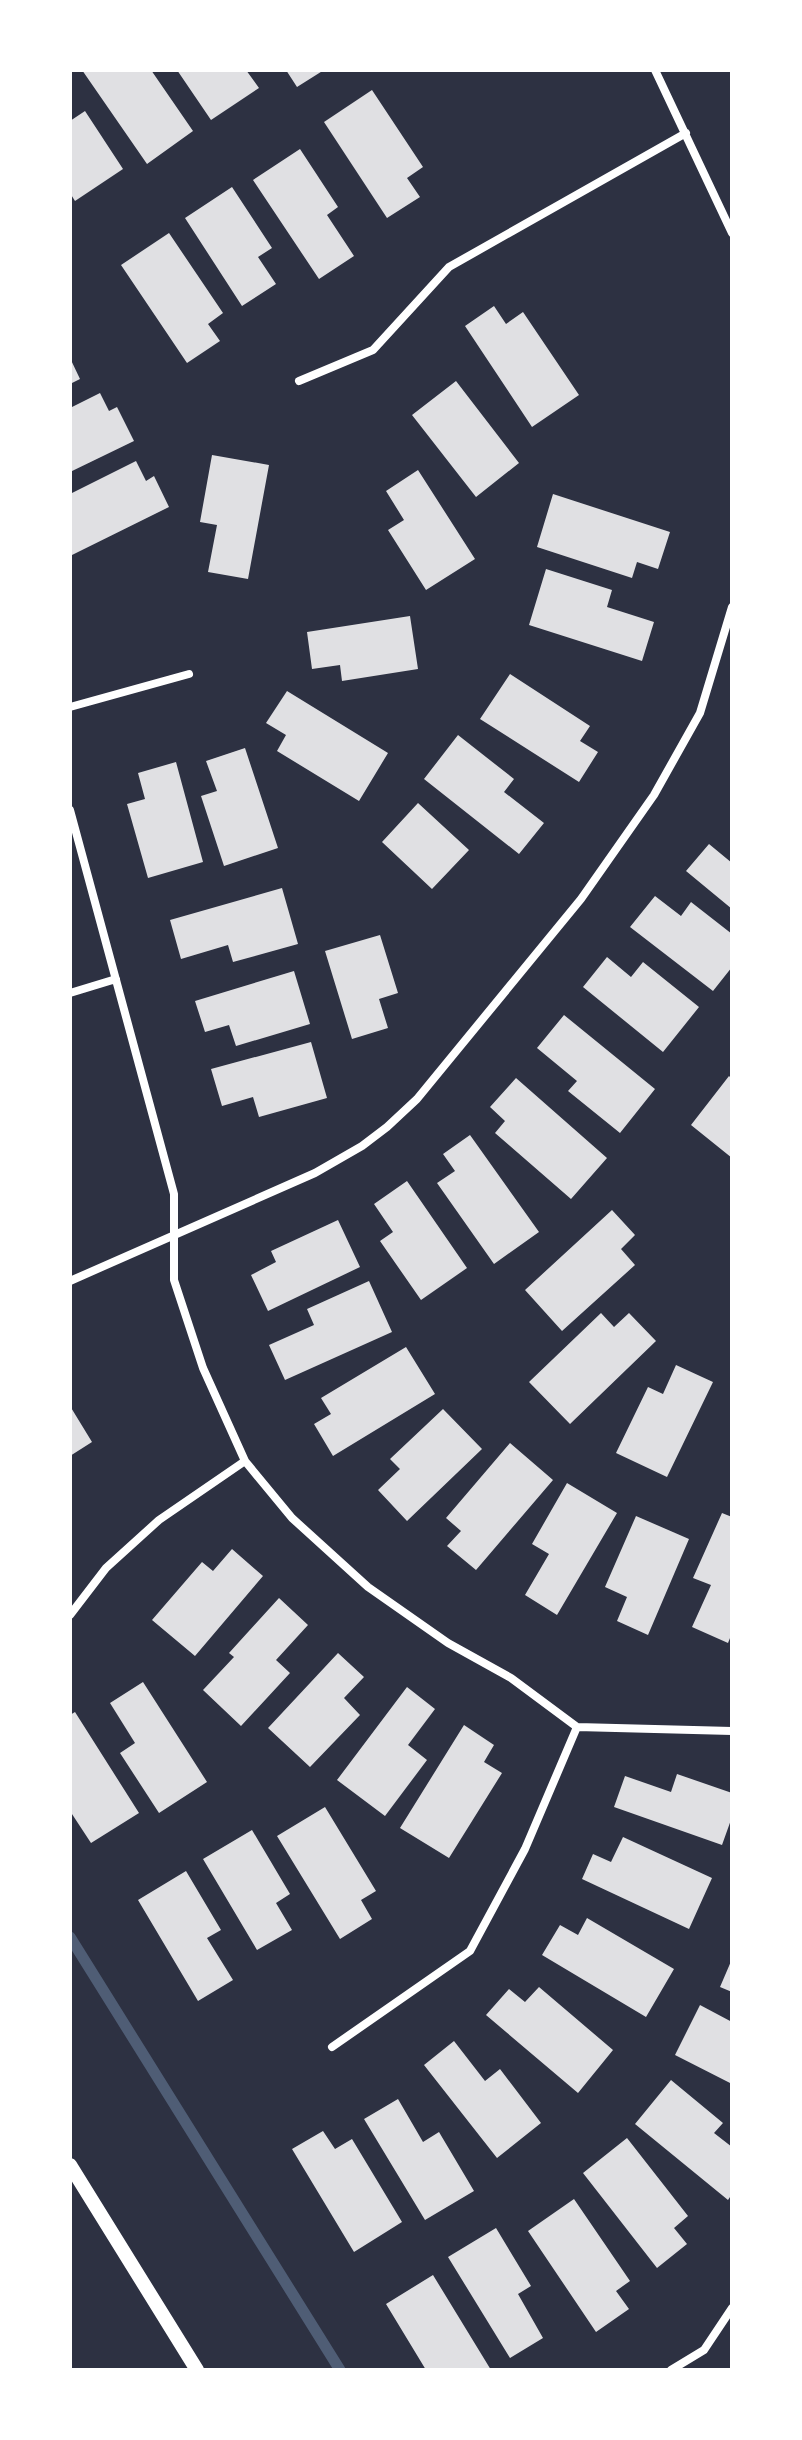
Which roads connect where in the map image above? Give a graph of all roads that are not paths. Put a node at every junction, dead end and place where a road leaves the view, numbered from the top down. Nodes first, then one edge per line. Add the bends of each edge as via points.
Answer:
1 (655, 70) edge
2 (686, 133) junction
3 (732, 233) edge
4 (299, 381) dead end
5 (732, 607) edge
6 (189, 674) dead end
7 (70, 707) edge
8 (70, 810) edge
9 (116, 979) junction
10 (70, 993) edge
11 (174, 1236) junction
12 (70, 1281) edge
13 (245, 1461) junction
14 (70, 1615) edge
15 (577, 1727) junction
16 (732, 1731) edge
17 (332, 2047) dead end
18 (70, 2165) edge
19 (732, 2308) edge
20 (197, 2370) edge
21 (671, 2370) edge

1 - 2 street
2 - 3 street
2 - 4 street via 449,267 373,350
5 - 11 street via 700,713 654,795 581,899 417,1099 362,1146 327,1166
6 - 7 street
8 - 9 street
9 - 10 street
9 - 11 street via 174,1194
11 - 12 street
11 - 13 street via 174,1280 203,1368
13 - 14 street via 159,1520 106,1568
13 - 15 street via 292,1518 368,1587
15 - 16 street
15 - 17 street via 525,1849 470,1951
18 - 20 street
19 - 21 street via 704,2350

